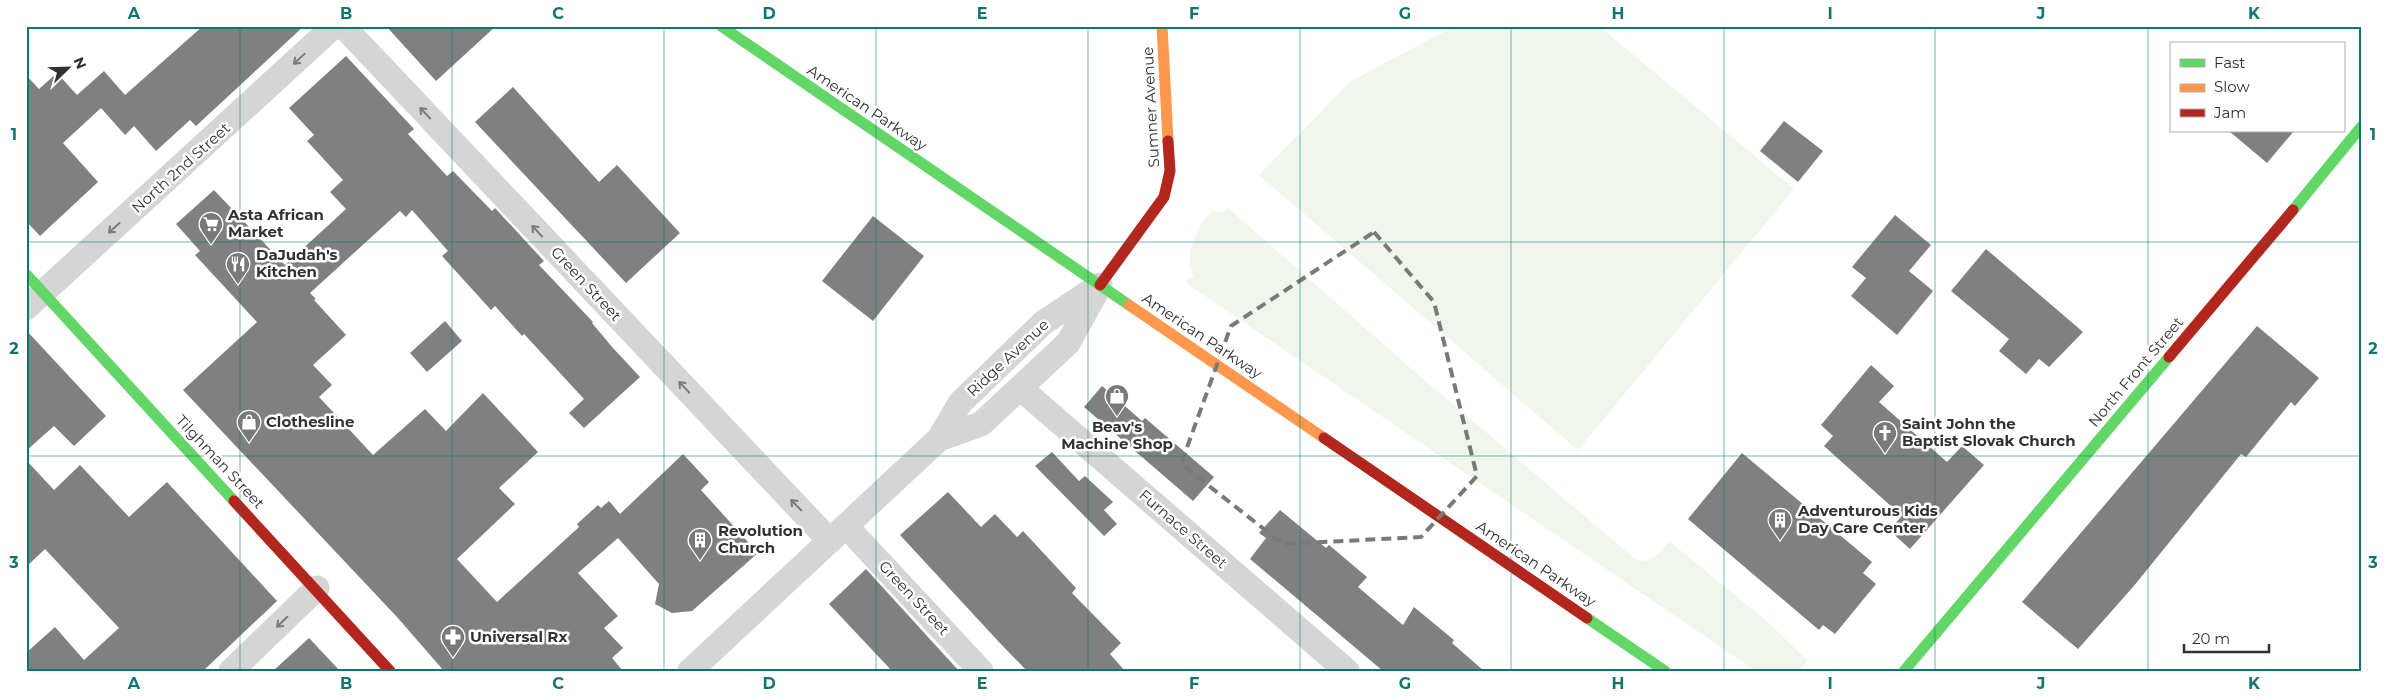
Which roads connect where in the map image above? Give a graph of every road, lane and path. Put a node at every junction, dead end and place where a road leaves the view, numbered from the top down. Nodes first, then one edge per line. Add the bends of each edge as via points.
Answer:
1 (334, 26) edge
2 (343, 26) edge
3 (721, 26) edge
4 (1162, 26) edge
5 (2361, 126) edge
6 (26, 274) edge
7 (1100, 285) junction
8 (35, 301) edge
9 (1020, 388) junction
10 (939, 439) junction
11 (838, 533) junction
12 (317, 588) junction
13 (231, 671) edge
14 (390, 671) edge
15 (690, 671) edge
16 (981, 671) edge
17 (1347, 671) edge
18 (1665, 671) edge
19 (1904, 671) edge

1 -> 8 street, North 2nd Street
11 -> 2 street, Green Street
3 - 7 main road, American Parkway
4 - 7 main road, Sumner Avenue via 1170,171 1164,197
5 - 19 main road, North Front Street
6 - 8 main road, Tilghman Street
7 - 9 street, Ridge Avenue via 1068,343
7 - 10 street, Ridge Avenue via 1043,323 960,403
7 - 18 main road, American Parkway
8 - 12 main road, Tilghman Street
9 - 10 street, Ridge Avenue via 981,424
9 - 17 street, Furnace Street
10 - 11 street, Ridge Avenue
11 - 15 street, Ridge Avenue
11 - 16 street, Green Street
12 -> 13 street
12 - 14 main road, Tilghman Street

